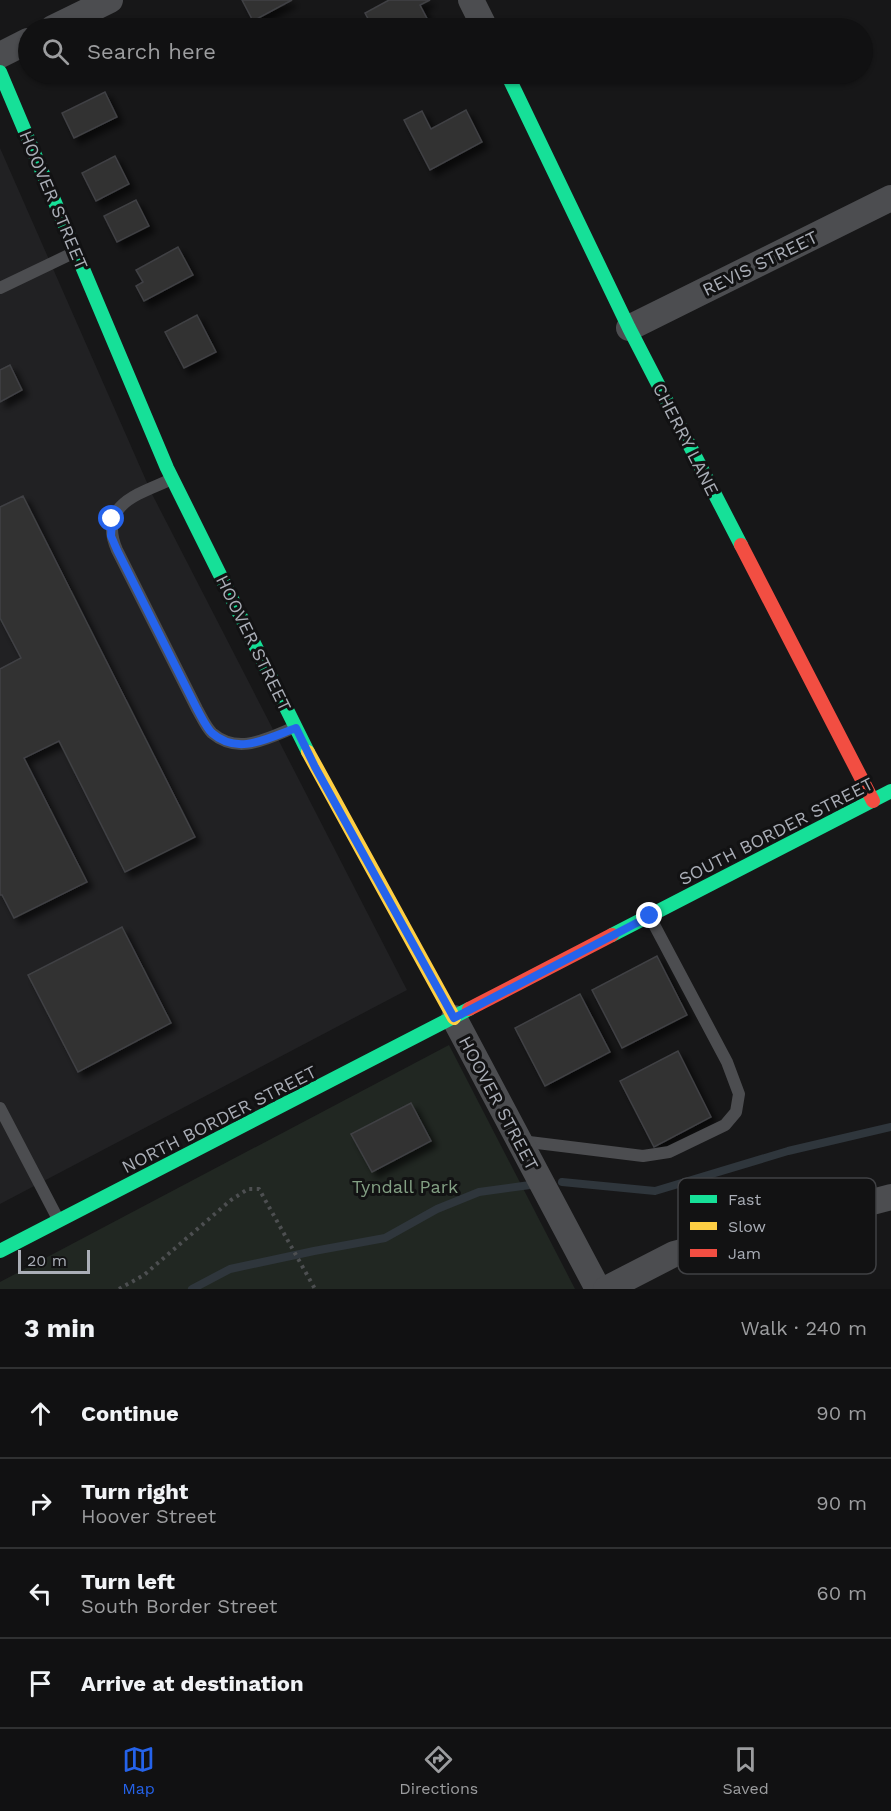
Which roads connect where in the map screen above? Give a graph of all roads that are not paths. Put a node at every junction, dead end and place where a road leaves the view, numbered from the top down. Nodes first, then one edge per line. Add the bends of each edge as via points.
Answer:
1 (110, 0) edge
2 (471, 0) edge
3 (73, 18) edge
4 (480, 18) edge
5 (18, 46) edge
6 (0, 55) edge
7 (0, 72) edge
8 (512, 84) edge
9 (891, 198) edge
10 (76, 251) junction
11 (0, 288) edge
12 (629, 328) junction
13 (173, 478) junction
14 (296, 728) junction
15 (891, 792) edge
16 (873, 801) junction
17 (650, 916) junction
18 (454, 1018) junction
19 (0, 1108) edge
20 (520, 1141) junction
21 (891, 1197) edge
22 (876, 1201) edge
23 (59, 1221) junction
24 (0, 1251) edge
25 (678, 1253) edge
26 (598, 1289) edge
27 (606, 1289) edge

1 - 3 street
2 - 4 street
5 - 6 street
7 - 10 street, HOOVER STREET
8 - 12 street, CHERRY LANE
9 - 12 street, REVIS STREET
10 - 11 lane
10 - 13 street, HOOVER STREET
12 - 16 street, CHERRY LANE
13 - 14 street, HOOVER STREET
13 - 14 lane via 122,505 112,519 111,536 117,550 211,732 240,746
14 - 18 street, HOOVER STREET
15 - 16 street, SOUTH BORDER STREET
16 - 17 street, SOUTH BORDER STREET
17 - 18 street, SOUTH BORDER STREET
17 - 20 lane via 727,1062 739,1094 736,1112 725,1125 669,1152 643,1156
18 - 20 street, HOOVER STREET
18 - 23 street, NORTH BORDER STREET
19 - 23 lane
20 - 26 street, HOOVER STREET
21 - 22 street
23 - 24 street, NORTH BORDER STREET
25 - 27 street

